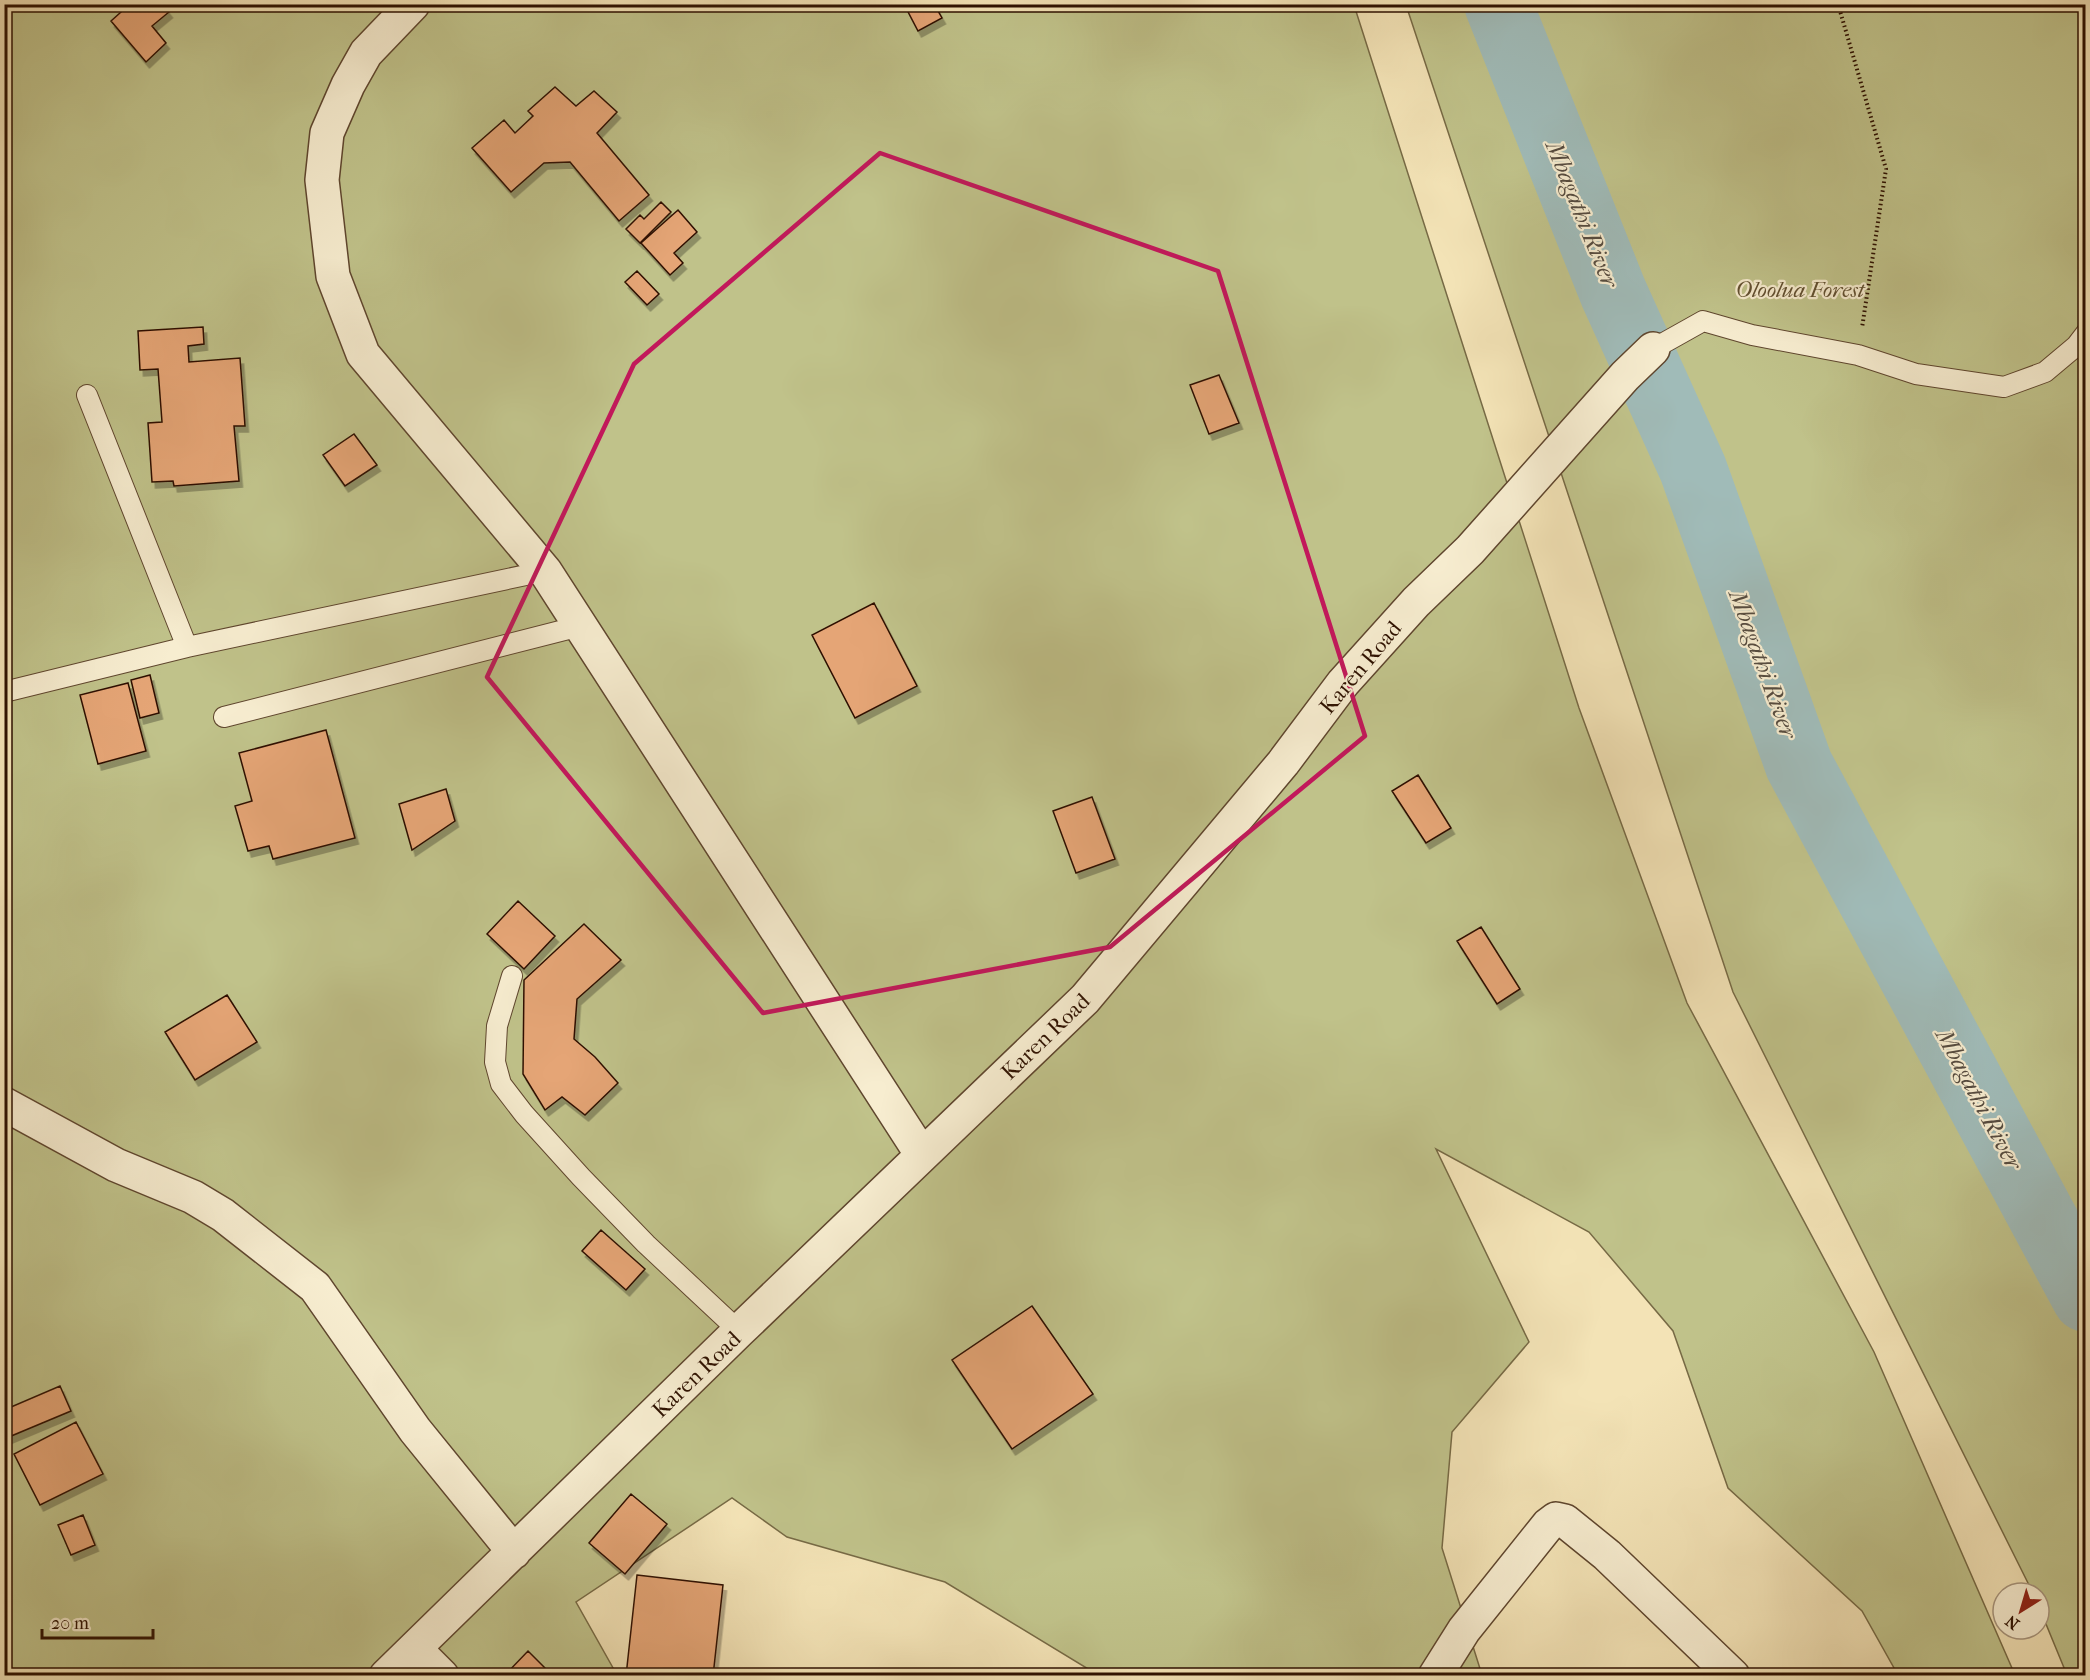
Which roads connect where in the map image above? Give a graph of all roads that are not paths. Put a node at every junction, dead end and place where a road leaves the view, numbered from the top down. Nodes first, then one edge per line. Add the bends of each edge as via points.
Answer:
1 (413, 4) edge
2 (2085, 333) edge
3 (1653, 349) joint
4 (87, 395) dead end
5 (545, 571) junction
6 (580, 626) junction
7 (188, 647) junction
8 (4, 692) edge
9 (224, 717) dead end
10 (512, 976) dead end
11 (4, 1104) edge
12 (922, 1155) junction
13 (739, 1331) junction
14 (514, 1552) junction
15 (416, 1649) junction
16 (387, 1676) edge
17 (442, 1676) edge
18 (1435, 1676) edge
19 (1733, 1676) edge

1 - 5 street via 366,53 327,133 322,180 333,276 363,354
2 - 3 lane via 2076,346 2045,372 2004,387 1916,374 1858,356 1703,321
3 - 12 street, Karen Road via 1343,683 1283,763 1085,999
4 - 7 lane
5 - 6 street
5 - 7 lane
6 - 9 lane
6 - 12 street
7 - 8 lane
10 - 13 lane via 497,1026 495,1062 501,1084 581,1177
11 - 14 street via 116,1165 193,1197 224,1215 315,1287 415,1430
12 - 13 street, Karen Road
13 - 14 street, Karen Road
14 - 15 street, Karen Road
15 - 16 street, Karen Road
15 - 17 street
18 - 19 street via 1464,1630 1556,1519 1565,1521 1607,1556

